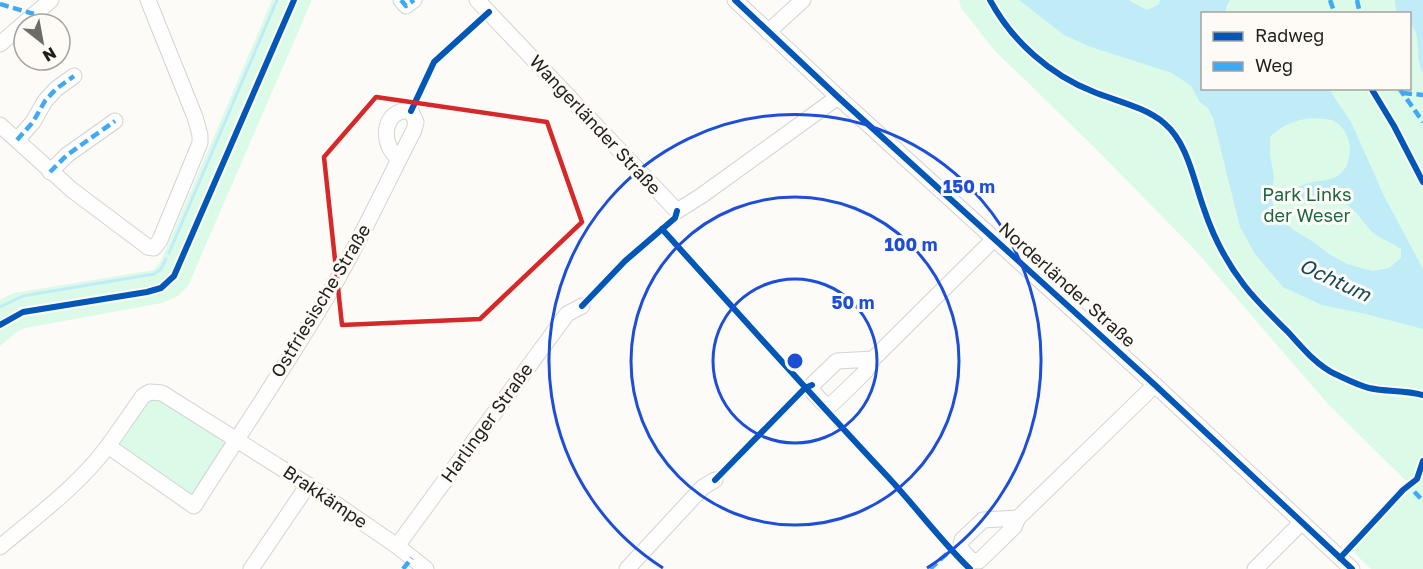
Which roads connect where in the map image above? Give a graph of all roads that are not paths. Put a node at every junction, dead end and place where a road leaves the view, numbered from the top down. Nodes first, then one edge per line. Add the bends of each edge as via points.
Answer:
1 (51, 0) edge
2 (148, 0) edge
3 (401, 0) edge
4 (414, 0) edge
5 (477, 0) edge
6 (735, 0) edge
7 (803, 0) edge
8 (768, 32) junction
9 (0, 44) edge
10 (74, 76) dead end
11 (838, 98) junction
12 (115, 122) dead end
13 (0, 125) edge
14 (17, 141) junction
15 (399, 159) dead end
16 (50, 172) junction
17 (994, 239) junction
18 (582, 306) dead end
19 (873, 358) dead end
20 (1155, 385) junction
21 (237, 438) junction
22 (108, 446) junction
23 (715, 480) dead end
24 (308, 485) junction
25 (1018, 518) dead end
26 (1302, 522) junction
27 (0, 546) edge
28 (397, 546) junction
29 (408, 563) edge
30 (251, 569) edge
31 (426, 569) edge
32 (627, 569) edge
33 (1255, 569) edge
34 (1352, 569) edge

1 - 9 street
2 - 16 street via 200,135 160,240 153,248 141,242
3 - 4 street via 406,6
5 - 11 street, Wangerländer Straße via 676,211
6 - 8 street, Norderländer Straße
7 - 8 street
8 - 11 street, Norderländer Straße
10 - 14 street via 45,101
11 - 17 street, Norderländer Straße
12 - 16 street via 67,154
13 - 14 street
14 - 16 street
15 - 21 street, Ostfriesische Straße via 333,286
17 - 19 street
17 - 20 street, Norderländer Straße
18 - 28 street, Harlinger Straße via 567,314
20 - 25 street
20 - 26 street, Norderländer Straße
21 - 22 street, Brakkämpe via 156,391 138,400
21 - 22 street via 194,506
21 - 24 street, Brakkämpe
22 - 27 street via 60,498
23 - 32 street via 703,487
24 - 28 street, Brakkämpe
24 - 30 street
26 - 33 street
26 - 34 street, Norderländer Straße
28 - 29 street, Brakkämpe
29 - 31 street, Brakkämpe

